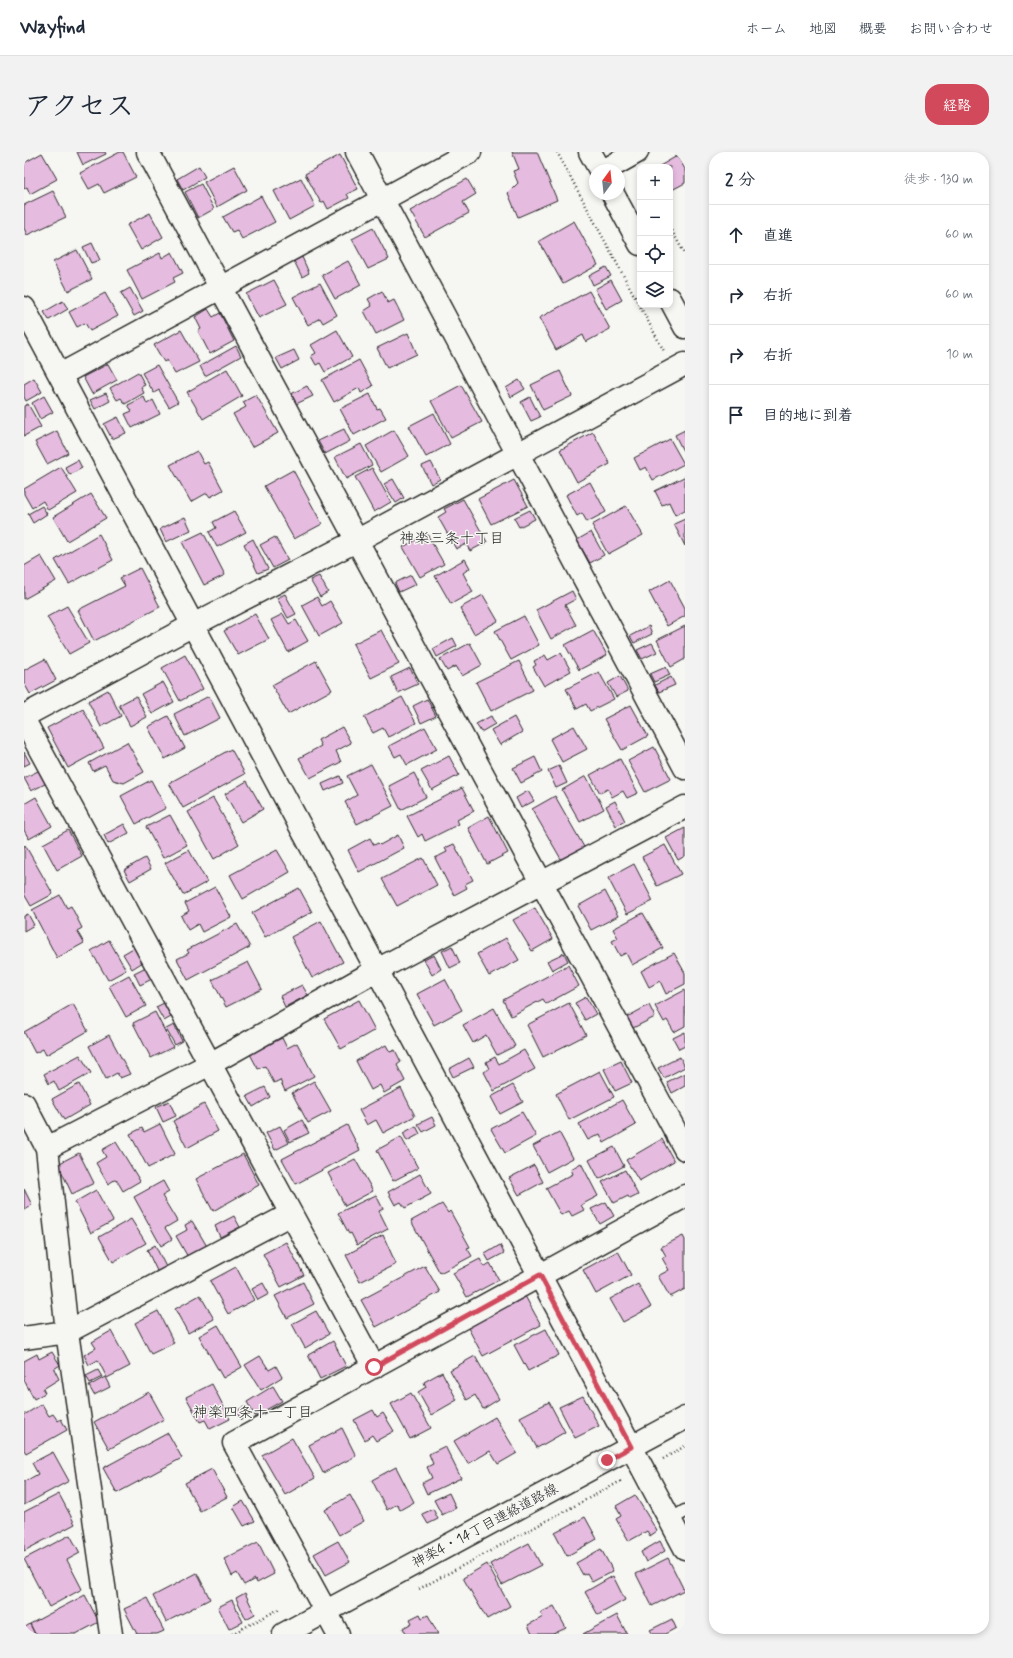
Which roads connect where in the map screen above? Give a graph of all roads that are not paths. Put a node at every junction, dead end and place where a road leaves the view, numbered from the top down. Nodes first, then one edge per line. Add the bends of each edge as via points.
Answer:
1 (148, 152) edge
2 (357, 152) edge
3 (470, 152) edge
4 (590, 152) edge
5 (637, 152) edge
6 (597, 164) edge
7 (616, 164) edge
8 (382, 200) junction
9 (616, 200) edge
10 (637, 238) edge
11 (220, 288) junction
12 (673, 305) edge
13 (24, 308) edge
14 (685, 327) edge
15 (680, 367) edge
16 (60, 375) junction
17 (516, 454) junction
18 (356, 541) junction
19 (193, 625) junction
20 (24, 716) edge
21 (24, 720) edge
22 (685, 768) edge
23 (685, 807) edge
24 (542, 881) junction
25 (377, 970) junction
26 (210, 1064) junction
27 (24, 1104) edge
28 (47, 1148) junction
29 (685, 1149) edge
30 (685, 1196) edge
31 (292, 1214) junction
32 (540, 1275) junction
33 (67, 1332) junction
34 (24, 1338) edge
35 (374, 1367) junction
36 (685, 1418) edge
37 (631, 1447) junction
38 (678, 1515) edge
39 (685, 1548) edge
40 (325, 1612) junction
41 (111, 1634) edge
42 (284, 1634) edge
43 (338, 1634) edge

1 - 11 street
2 - 8 street
3 - 8 street
4 - 6 street
5 - 7 street
8 - 11 street
8 - 17 street
9 - 10 street
11 - 16 street
11 - 18 street
12 - 14 street
13 - 16 street
15 - 17 street
16 - 19 street
17 - 18 street
17 - 22 street
18 - 19 street
18 - 24 street
19 - 20 street
19 - 25 street
21 - 26 street
23 - 24 street
24 - 25 street
24 - 29 street
25 - 26 street
25 - 32 street
26 - 28 street
26 - 31 street
27 - 28 street
28 - 33 street
30 - 32 street
31 - 33 street
31 - 35 street
32 - 35 street
32 - 37 street
33 - 34 street
33 - 41 street
35 - 40 street via 234,1443
36 - 37 street, 神楽4・14丁目連絡道路線
37 - 38 street via 643,1470
37 - 40 street, 神楽4・14丁目連絡道路線
38 - 39 street
40 - 42 street, 神楽4・14丁目連絡道路線
40 - 43 street

